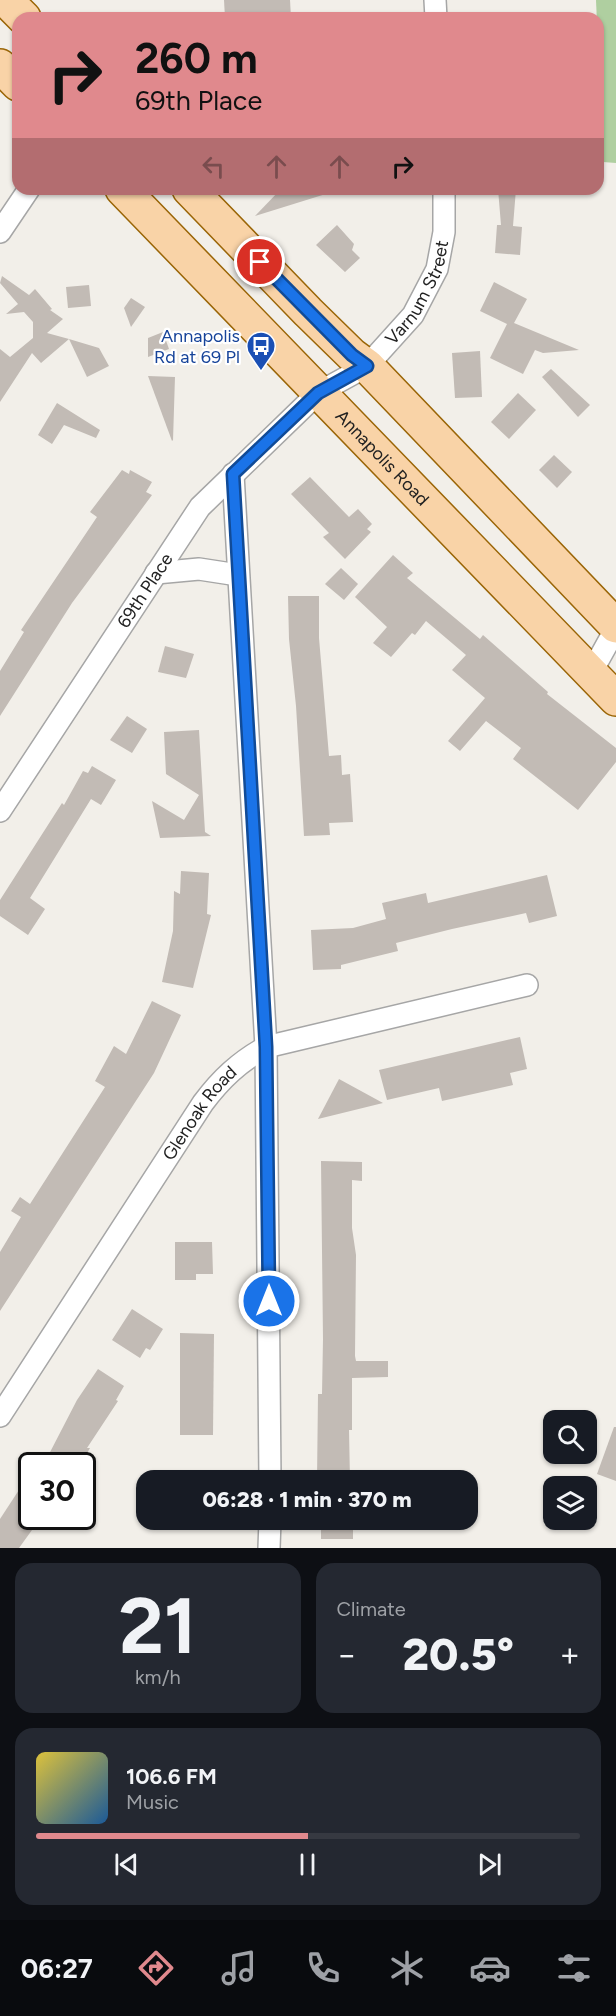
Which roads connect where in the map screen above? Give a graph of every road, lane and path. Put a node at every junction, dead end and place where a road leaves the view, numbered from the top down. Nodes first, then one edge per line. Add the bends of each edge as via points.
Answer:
1 (6, 0) edge
2 (18, 12) edge
3 (0, 66) edge
4 (12, 78) edge
5 (25, 195) edge
6 (128, 195) edge
7 (195, 195) edge
8 (444, 195) edge
9 (2, 226) edge
10 (367, 366) junction
11 (318, 393) junction
12 (233, 474) junction
13 (156, 573) junction
14 (238, 575) junction
15 (616, 627) edge
16 (590, 675) junction
17 (616, 699) edge
18 (0, 811) edge
19 (527, 985) dead end
20 (266, 1047) junction
21 (0, 1416) edge
22 (270, 1470) edge
23 (270, 1530) edge
24 (269, 1548) edge

1 - 2 main road
3 - 4 main road
5 - 9 street
6 - 11 main road, Annapolis Road
7 - 10 main road via 308,312
8 - 10 street, Varnum Street via 444,232 437,269 413,315
10 - 11 street, Varnum Street
10 - 15 main road
11 - 12 street, 69th Place
11 - 16 main road, Annapolis Road
12 - 13 street, 69th Place via 192,518
12 - 14 street
13 - 14 street via 199,569
13 - 18 street, 69th Place
14 - 20 street
15 - 16 street
16 - 17 main road, Annapolis Road
19 - 20 street, Glenoak Road
20 - 21 street, Glenoak Road via 241,1061 203,1103
20 - 22 street
23 - 24 street

